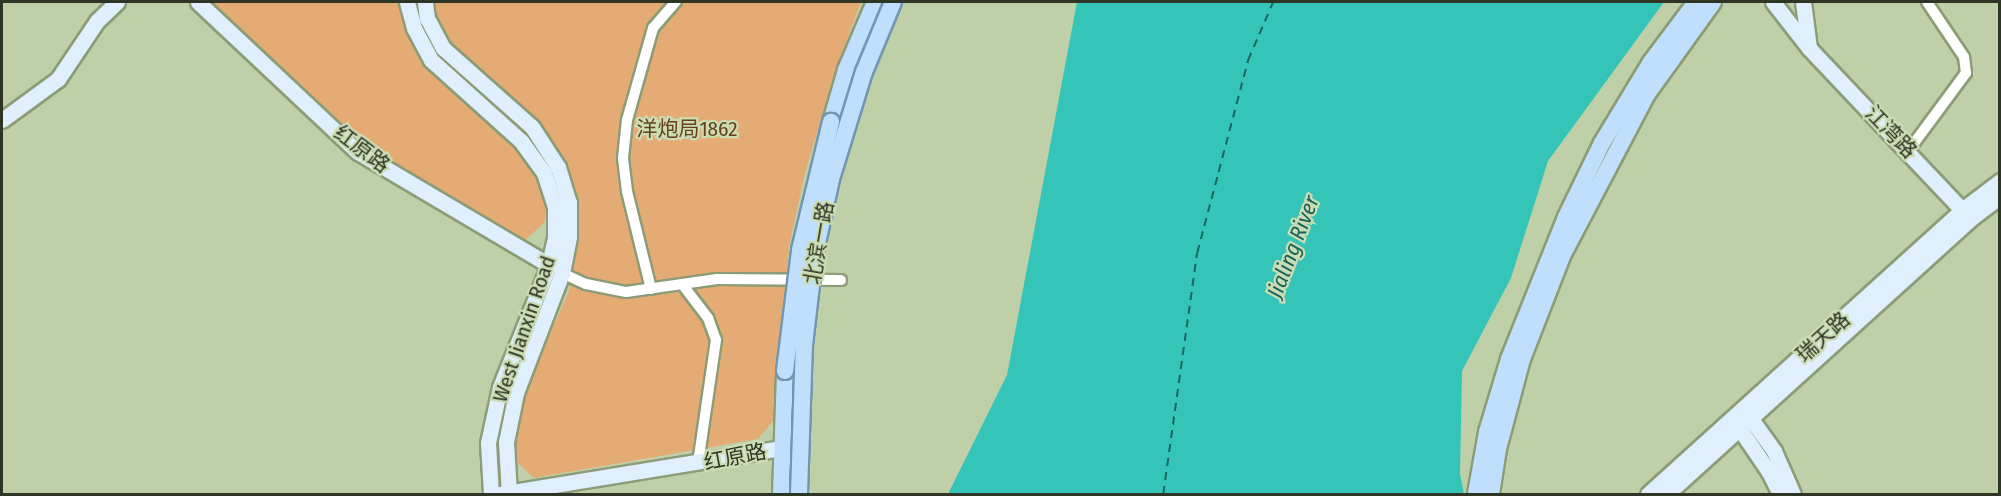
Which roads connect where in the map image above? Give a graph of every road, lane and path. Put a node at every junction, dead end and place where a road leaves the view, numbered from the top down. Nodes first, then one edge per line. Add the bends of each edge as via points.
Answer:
1 (117, 2) edge
2 (198, 2) edge
3 (407, 2) edge
4 (425, 2) edge
5 (676, 2) edge
6 (875, 2) edge
7 (893, 2) edge
8 (1696, 2) edge
9 (1713, 2) edge
10 (1773, 2) edge
11 (1803, 2) edge
12 (1927, 2) edge
13 (1809, 48) junction
14 (2, 120) edge
15 (1909, 150) junction
16 (2000, 181) edge
17 (2000, 196) edge
18 (1966, 214) junction
19 (556, 269) junction
20 (841, 280) dead end
21 (682, 284) junction
22 (651, 289) junction
23 (1742, 419) junction
24 (798, 445) junction
25 (780, 448) junction
26 (698, 464) junction
27 (501, 494) edge
28 (781, 495) edge
29 (799, 495) edge
30 (1476, 495) edge
31 (1491, 495) edge
32 (1648, 495) edge
33 (1667, 495) edge
34 (1780, 495) edge
35 (1793, 495) edge

1 - 14 main road via 97,21 58,79
2 - 19 main road, 红原路 via 358,152
3 - 19 main road, West Jianxin Road via 414,28 431,60 521,141 544,173 555,206
4 - 19 main road, West Jianxin Road via 427,18 443,48 532,127 558,167 569,202 569,237
5 - 22 street via 653,28 627,120 623,158
6 - 25 main road, 北滨一路, bridge via 846,70 800,250 787,342
7 - 24 main road, 北滨一路, bridge via 864,72 831,179 815,252
8 - 30 main road via 1651,62 1602,143 1536,286 1487,432
9 - 31 main road via 1647,94 1563,254 1522,358 1498,449
10 - 13 main road, 江湾路
11 - 13 main road
12 - 15 street via 1964,57 1966,72
13 - 15 main road, 江湾路
15 - 18 main road, 江湾路
16 - 18 main road, 瑞天路
17 - 18 main road, 瑞天路
18 - 23 main road, 瑞天路
19 - 22 street via 586,284 626,292
19 - 27 main road, West Jianxin Road via 500,387 488,443
20 - 21 street via 760,277
21 - 22 street
21 - 26 street via 708,318 716,340
23 - 32 main road, 瑞天路
23 - 33 main road, 瑞天路
23 - 34 main road
23 - 35 main road via 1774,451
24 - 25 main road, 红原路
24 - 29 main road, 北滨一路, bridge
25 - 26 main road, 红原路
25 - 28 main road, 北滨一路
26 - 27 main road, 红原路

